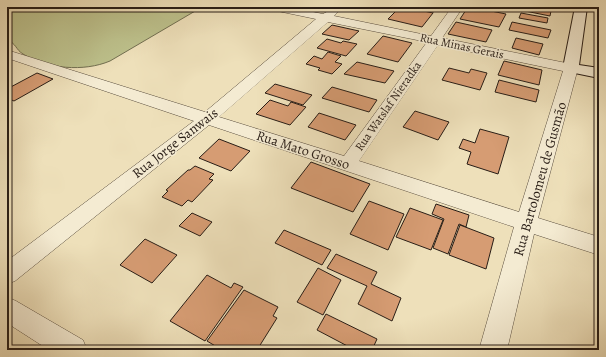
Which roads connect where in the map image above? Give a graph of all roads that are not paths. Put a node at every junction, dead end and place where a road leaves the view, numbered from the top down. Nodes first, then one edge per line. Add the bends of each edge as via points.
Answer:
1 (272, 7) edge
2 (338, 7) edge
3 (458, 7) edge
4 (581, 7) edge
5 (326, 17) junction
6 (433, 40) junction
7 (7, 54) edge
8 (27, 60) junction
9 (571, 68) junction
10 (7, 70) edge
11 (599, 73) edge
12 (208, 118) junction
13 (347, 165) junction
14 (526, 223) junction
15 (599, 246) edge
16 (7, 274) edge
17 (7, 309) edge
18 (73, 350) edge
19 (493, 350) edge

1 - 5 street, Rua Minas Gerais
2 - 5 street, Rua Jorge Sanwais
3 - 6 street, Rua Watslaf Nieradka
4 - 9 main road, Rua Bartolomeu de Gusmão
5 - 6 street, Rua Minas Gerais
5 - 12 street, Rua Jorge Sanwais
6 - 9 street, Rua Minas Gerais
6 - 13 street, Rua Watslaf Nieradka
7 - 8 street, Rua Mato Grosso
8 - 10 street
8 - 12 street, Rua Mato Grosso
9 - 11 main road, Rua Minas Gerais
9 - 14 street, Rua Bartolomeu de Gusmão
12 - 13 street, Rua Mato Grosso
12 - 16 street, Rua Jorge Sanwais
13 - 14 street, Rua Mato Grosso
14 - 15 street, Rua Mato Grosso
14 - 19 street, Rua Bartolomeu de Gusmão
17 - 18 street

